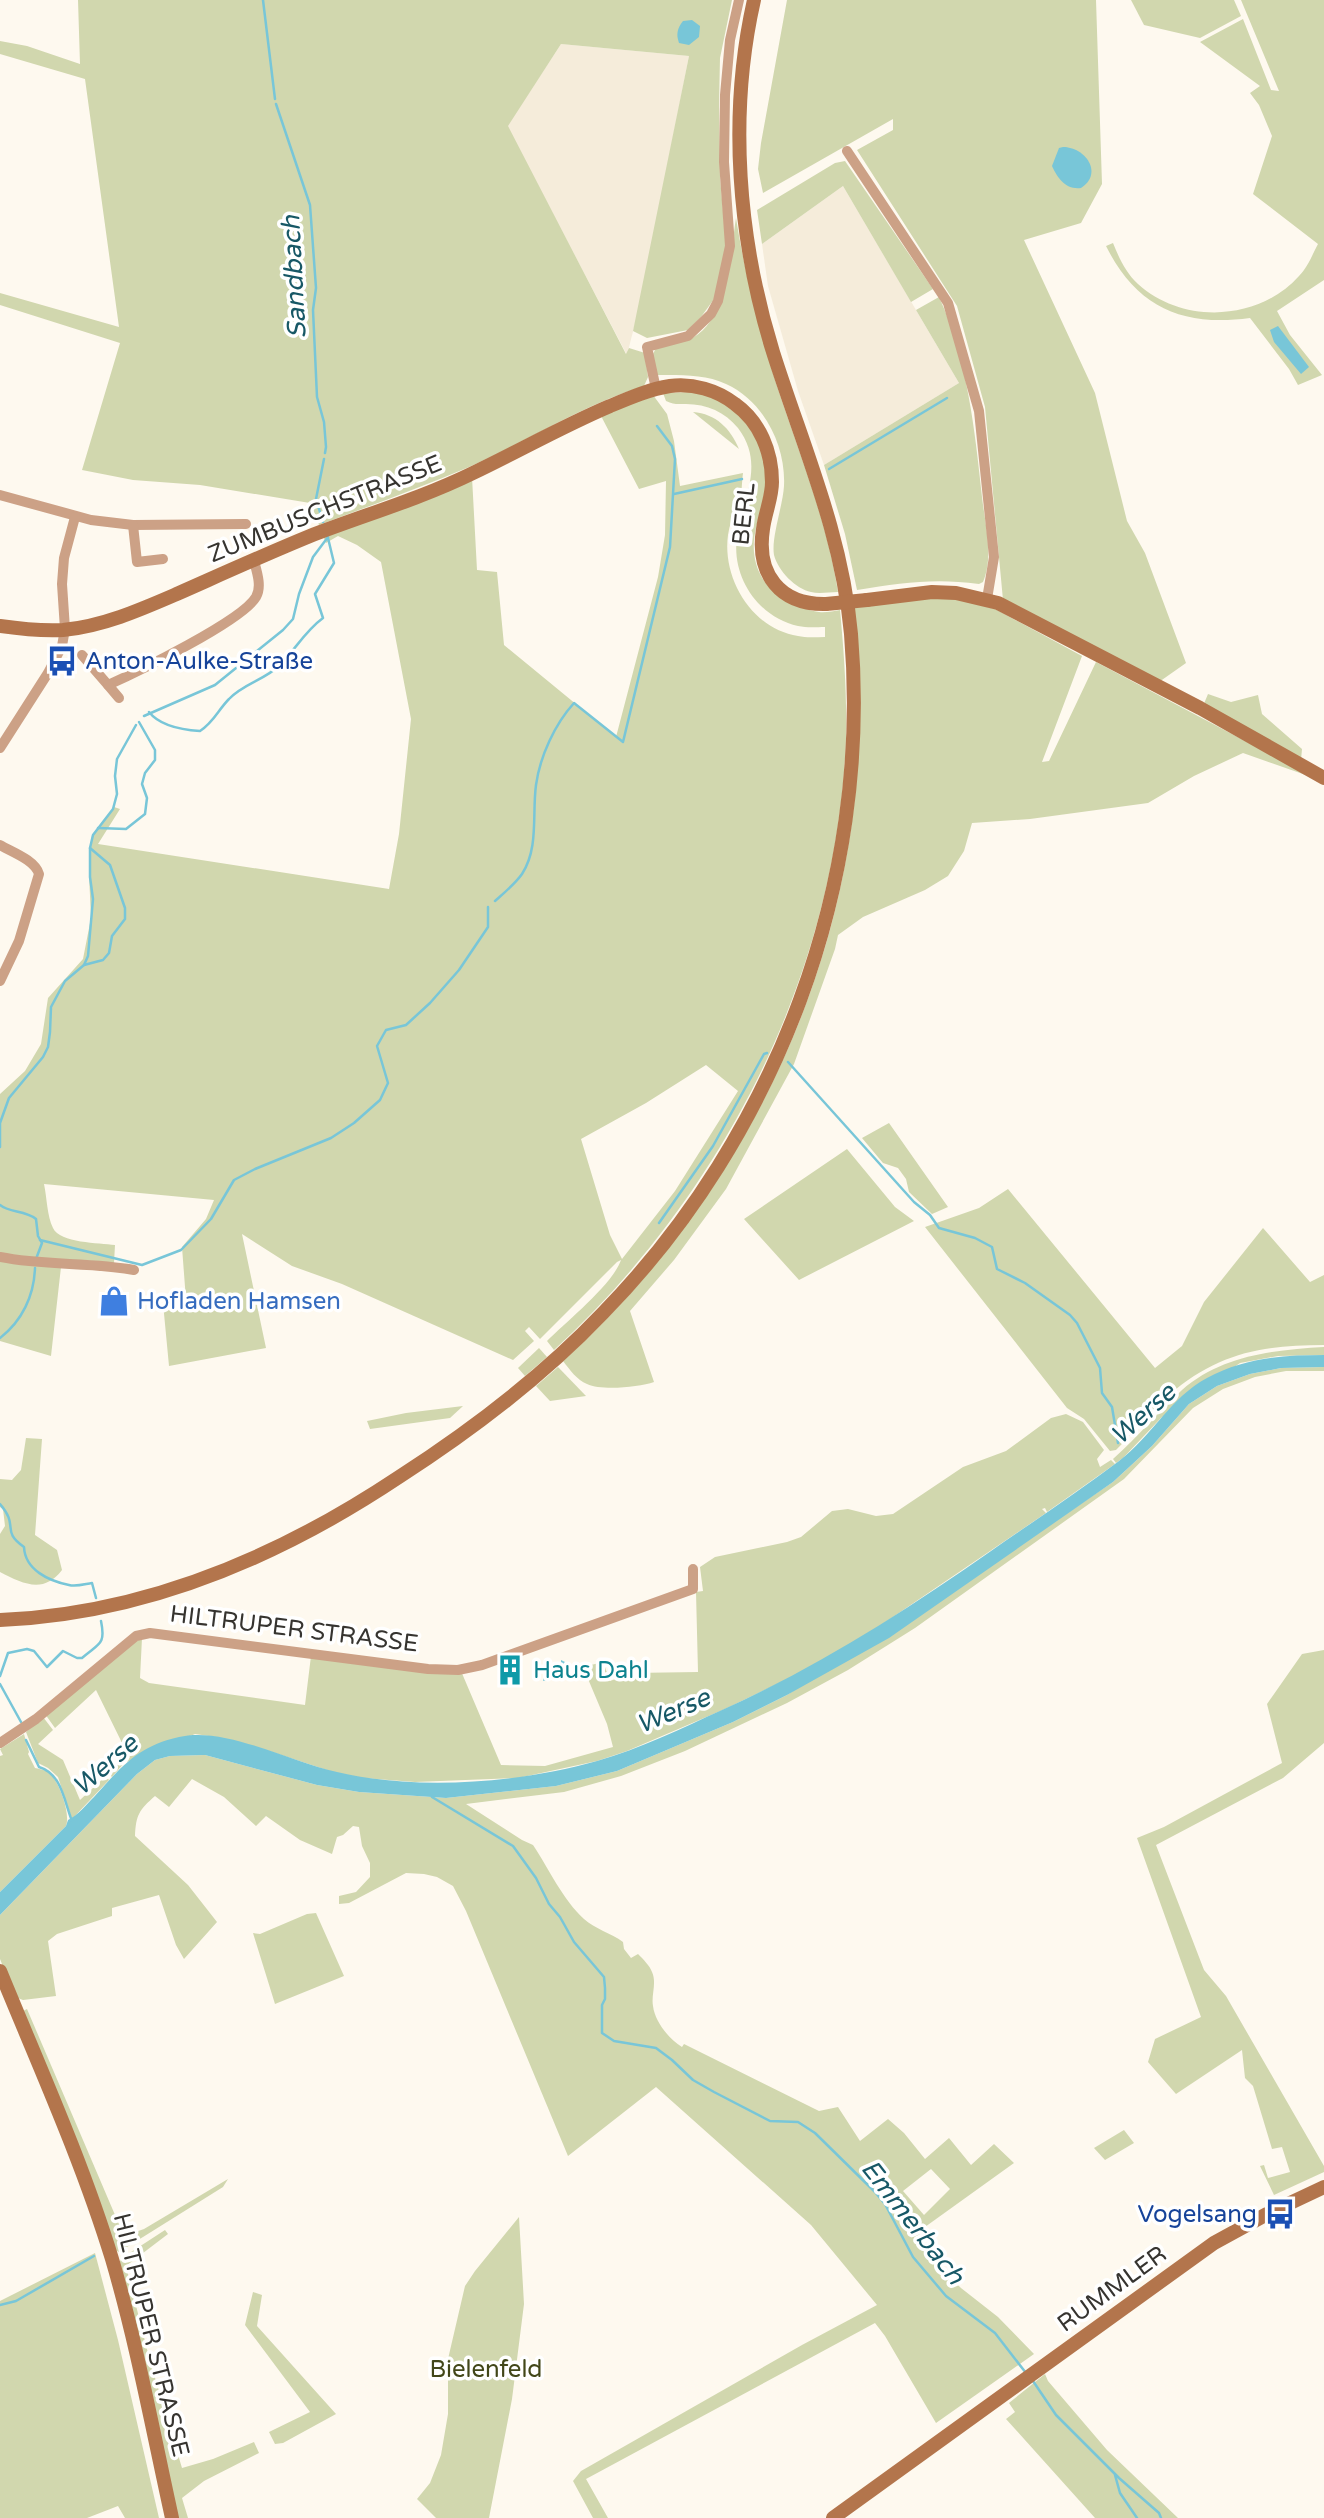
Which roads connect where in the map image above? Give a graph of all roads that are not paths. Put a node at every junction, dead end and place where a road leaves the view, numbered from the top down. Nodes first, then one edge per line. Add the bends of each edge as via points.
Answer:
1 (739, 0) edge
2 (754, 0) edge
3 (847, 151) dead end
4 (656, 389) junction
5 (0, 495) edge
6 (75, 517) junction
7 (133, 524) junction
8 (246, 524) dead end
9 (163, 559) dead end
10 (254, 561) junction
11 (987, 599) junction
12 (0, 626) edge
13 (65, 629) junction
14 (82, 655) dead end
15 (108, 685) junction
16 (119, 698) dead end
17 (0, 748) edge
18 (1324, 778) edge
19 (0, 845) edge
20 (0, 981) edge
21 (0, 1256) edge
22 (134, 1270) dead end
23 (694, 1569) dead end
24 (0, 1620) edge
25 (0, 1743) edge
26 (0, 1971) edge
27 (1324, 2187) edge
28 (172, 2518) edge
29 (834, 2518) edge

1 - 4 street via 725,96 730,246 711,314 688,336 647,347
2 - 24 main road via 741,94 744,219 772,349 818,478 836,546 853,670 846,818 825,922 780,1049 748,1116 666,1241 566,1348 508,1399 422,1463 329,1521 204,1579 133,1601 35,1619
3 - 11 street via 948,303 979,411 994,557
4 - 10 main road, ZUMBUSCHSTRASSE via 557,429 442,487
4 - 11 main road, BERL, bridge via 684,386 713,391 750,418 766,444 771,464 772,485 761,544 765,568 789,597 826,604 932,592
5 - 6 street
6 - 7 street
6 - 13 street via 64,558
7 - 8 street via 210,528
7 - 9 street via 138,562
10 - 13 main road, ZUMBUSCHSTRASSE via 126,615
10 - 15 street via 259,589 253,601 175,652
11 - 18 main road, BERL via 1200,708
12 - 13 main road, ZUMBUSCHSTRASSE
13 - 17 street via 57,658
14 - 15 street
15 - 16 street
19 - 20 street via 31,863 39,874 19,941
21 - 22 street
23 - 25 street, HILTRUPER STRASSE via 693,1588 482,1665 443,1670 150,1633 136,1636
26 - 28 main road, HILTRUPER STRASSE via 112,2259
27 - 29 main road, RUMMLER via 1214,2243

